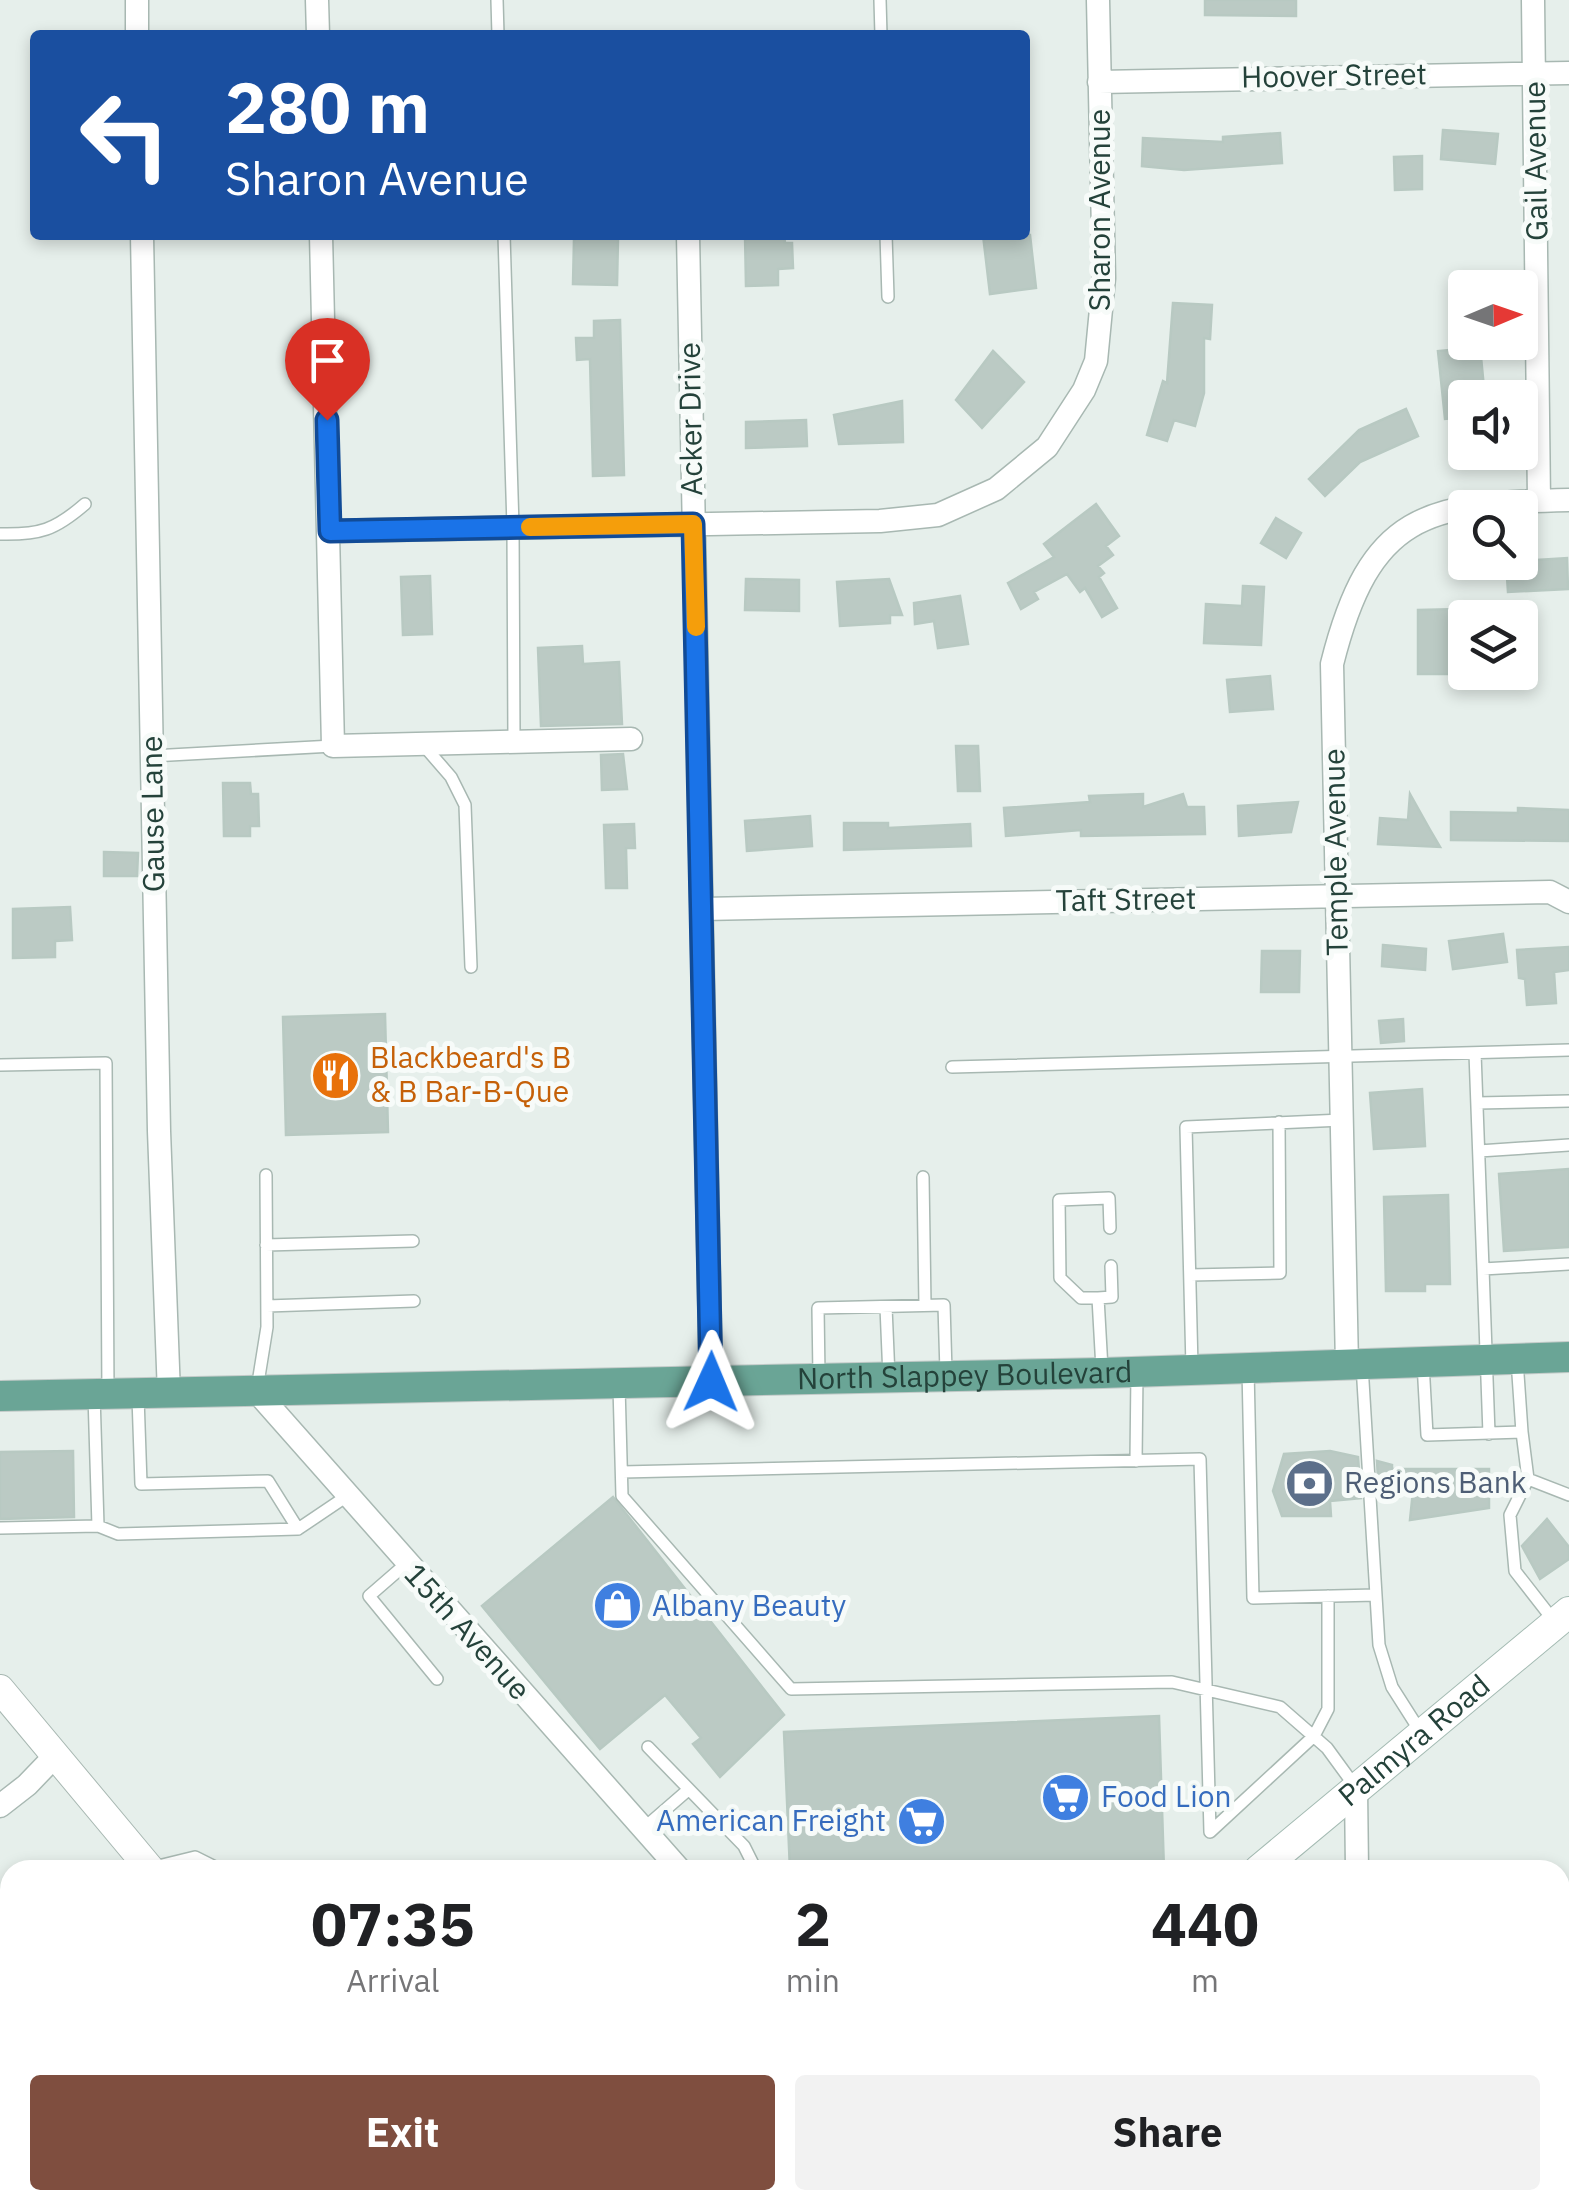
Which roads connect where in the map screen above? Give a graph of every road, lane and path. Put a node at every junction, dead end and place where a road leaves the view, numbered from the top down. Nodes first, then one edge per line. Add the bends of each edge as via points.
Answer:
1 (136, 0) edge
2 (317, 0) edge
3 (497, 0) edge
4 (880, 0) edge
5 (1098, 0) edge
6 (1532, 0) edge
7 (137, 30) edge
8 (318, 30) edge
9 (498, 30) edge
10 (881, 30) edge
11 (1569, 73) edge
12 (1534, 74) junction
13 (1099, 82) junction
14 (142, 240) edge
15 (321, 240) edge
16 (504, 240) edge
17 (688, 240) edge
18 (886, 240) edge
19 (888, 297) dead end
20 (1569, 500) edge
21 (1539, 501) junction
22 (86, 504) dead end
23 (693, 524) junction
24 (513, 528) junction
25 (330, 531) junction
26 (0, 534) edge
27 (630, 738) dead end
28 (514, 742) junction
29 (422, 744) junction
30 (333, 746) junction
31 (152, 756) junction
32 (1563, 892) edge
33 (1336, 895) junction
34 (703, 910) junction
35 (470, 967) dead end
36 (1569, 1050) edge
37 (1474, 1052) junction
38 (1340, 1057) junction
39 (0, 1065) edge
40 (952, 1067) dead end
41 (1569, 1101) edge
42 (1477, 1103) junction
43 (1342, 1120) junction
44 (1278, 1122) junction
45 (1569, 1145) edge
46 (1479, 1151) junction
47 (266, 1174) dead end
48 (923, 1178) dead end
49 (1110, 1228) dead end
50 (413, 1241) dead end
51 (266, 1245) junction
52 (1569, 1264) edge
53 (1111, 1266) dead end
54 (1484, 1269) junction
55 (1190, 1276) junction
56 (1098, 1298) junction
57 (414, 1301) dead end
58 (267, 1306) junction
59 (886, 1306) junction
60 (926, 1306) junction
61 (1569, 1358) edge
62 (1517, 1359) junction
63 (1485, 1360) junction
64 (1423, 1362) junction
65 (1355, 1365) junction
66 (1248, 1369) junction
67 (1192, 1371) junction
68 (1136, 1372) junction
69 (1102, 1374) junction
70 (946, 1376) junction
71 (889, 1378) junction
72 (819, 1380) junction
73 (711, 1382) junction
74 (618, 1384) junction
75 (256, 1392) junction
76 (114, 1394) junction
77 (169, 1394) junction
78 (0, 1396) edge
79 (1522, 1432) junction
80 (1489, 1434) junction
81 (1136, 1460) junction
82 (622, 1472) junction
83 (1528, 1479) junction
84 (1569, 1495) edge
85 (347, 1496) junction
86 (98, 1526) junction
87 (0, 1528) edge
88 (298, 1530) junction
89 (407, 1563) junction
90 (1376, 1595) junction
91 (1328, 1596) junction
92 (1562, 1618) edge
93 (437, 1678) dead end
94 (0, 1689) edge
95 (1204, 1690) junction
96 (1422, 1734) junction
97 (1314, 1736) junction
98 (648, 1746) dead end
99 (54, 1757) junction
100 (1356, 1789) junction
101 (688, 1790) junction
102 (0, 1806) edge
103 (643, 1829) junction
104 (142, 1860) edge
105 (671, 1860) edge
106 (751, 1860) edge
107 (1271, 1860) edge
108 (1358, 1860) edge

1 - 7 street
2 - 8 street
3 - 9 lane
4 - 10 lane
5 - 13 street, Sharon Avenue
6 - 12 street, Gail Avenue
11 - 12 street, Hoover Street
12 - 13 street, Hoover Street
12 - 21 street, Gail Avenue
13 - 23 street, Sharon Avenue via 1104,278 1098,345 1084,390 1047,447 996,489 938,515
14 - 31 street, Gause Lane
15 - 25 street
16 - 24 lane
17 - 23 street, Acker Drive
18 - 19 lane
20 - 21 street, Temple Avenue
21 - 33 street, Temple Avenue via 1429,517 1368,566 1332,664
22 - 26 lane via 40,533
23 - 24 street, Sharon Avenue
23 - 34 street, Acker Drive
24 - 25 street, Sharon Avenue
24 - 28 lane
25 - 30 street
27 - 28 street
28 - 29 street
29 - 30 street
29 - 35 lane via 451,776 465,805
30 - 31 lane
31 - 77 street, Gause Lane
32 - 33 street, Taft Street
33 - 34 street, Taft Street
33 - 38 street, Temple Avenue
34 - 73 street, Acker Drive
36 - 37 lane
37 - 38 lane
37 - 42 lane
38 - 40 lane
38 - 43 street, Temple Avenue
39 - 76 lane via 106,1063
41 - 42 lane
42 - 46 lane
43 - 44 lane
43 - 65 street, Temple Avenue
44 - 55 lane via 1280,1273
44 - 55 lane via 1186,1127
45 - 46 lane
46 - 54 lane
47 - 51 lane
48 - 60 lane
49 - 56 lane via 1109,1198 1059,1200 1060,1278 1081,1298
50 - 51 lane
51 - 58 lane
52 - 54 lane
53 - 56 lane via 1112,1297
54 - 63 lane
55 - 67 lane
56 - 69 lane
57 - 58 lane
58 - 75 lane
59 - 60 lane
59 - 71 lane
59 - 72 lane via 818,1308
60 - 70 lane via 944,1305
61 - 62 main road, North Slappey Boulevard
62 - 63 main road, North Slappey Boulevard
62 - 79 lane
63 - 64 main road, North Slappey Boulevard
63 - 80 lane
64 - 65 main road, North Slappey Boulevard
64 - 80 lane via 1426,1436
65 - 66 main road, North Slappey Boulevard
65 - 90 lane
66 - 67 main road, North Slappey Boulevard
66 - 91 lane via 1253,1598
67 - 68 main road, North Slappey Boulevard
68 - 69 main road, North Slappey Boulevard
68 - 81 lane
69 - 70 main road, North Slappey Boulevard
70 - 71 main road, North Slappey Boulevard
71 - 72 main road, North Slappey Boulevard
72 - 73 main road, North Slappey Boulevard
73 - 74 main road, North Slappey Boulevard
74 - 75 main road, North Slappey Boulevard
74 - 82 lane
75 - 77 main road, North Slappey Boulevard
75 - 85 street, 15th Avenue
76 - 77 main road, North Slappey Boulevard
76 - 78 main road, North Slappey Boulevard
76 - 86 lane
76 - 88 lane via 141,1484 268,1481
79 - 80 lane
79 - 83 lane
81 - 82 lane
81 - 95 lane via 1200,1459
82 - 95 lane via 622,1496 790,1689 1172,1682
83 - 84 lane
83 - 92 lane via 1510,1515 1514,1570
85 - 88 lane
85 - 89 street, 15th Avenue
86 - 87 lane
86 - 88 lane via 118,1534
89 - 93 lane via 369,1596
89 - 103 street, 15th Avenue
90 - 91 lane
90 - 96 lane via 1379,1645 1392,1688
91 - 97 lane via 1328,1709
92 - 96 main road, Palmyra Road
94 - 99 street
95 - 97 lane via 1280,1708
95 - 97 lane via 1210,1832
96 - 100 main road, Palmyra Road
97 - 100 lane
98 - 101 lane
99 - 102 street
99 - 104 street
100 - 107 main road, Palmyra Road
100 - 108 street
101 - 103 lane
101 - 106 lane
103 - 105 street, 15th Avenue

